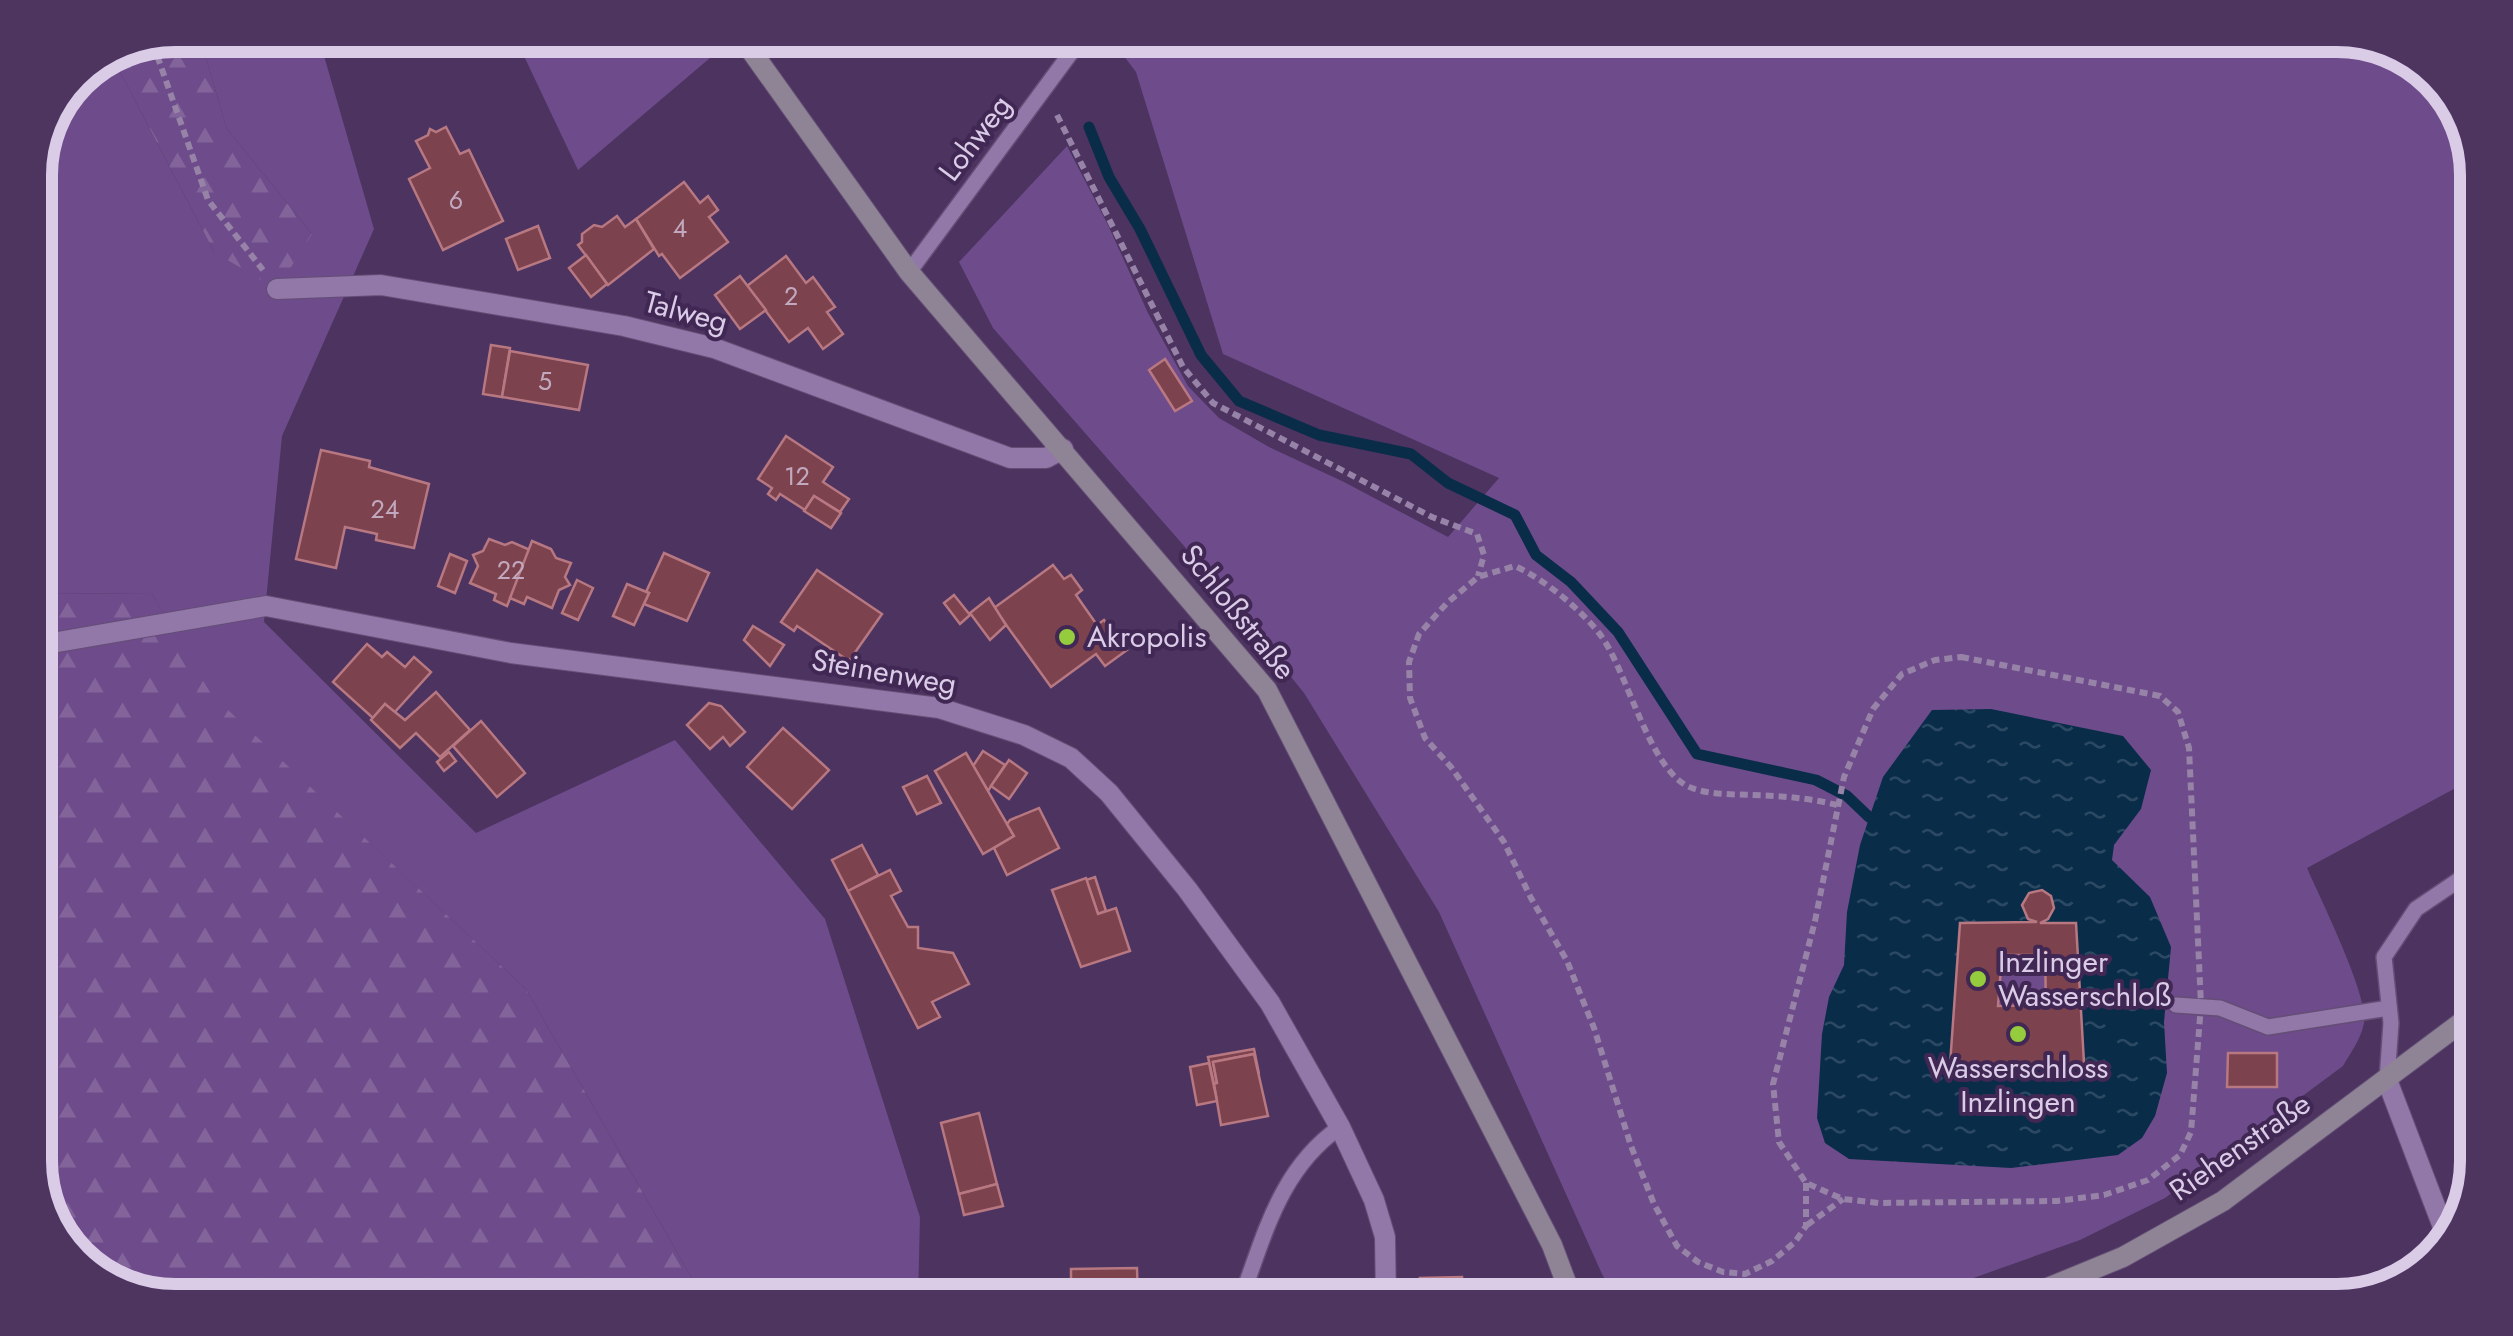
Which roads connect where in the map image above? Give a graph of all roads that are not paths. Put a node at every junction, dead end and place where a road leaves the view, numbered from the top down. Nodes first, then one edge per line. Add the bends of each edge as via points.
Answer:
1 (753, 53) edge
2 (1071, 53) edge
3 (909, 272) junction
4 (278, 289) road end
5 (1063, 449) junction
6 (53, 643) edge
7 (2460, 880) edge
8 (2176, 1005) road end
9 (2389, 1008) junction
10 (2460, 1024) edge
11 (2387, 1080) junction
12 (1340, 1128) junction
13 (2442, 1224) edge
14 (1246, 1284) edge
15 (1386, 1284) edge
16 (1567, 1284) edge
17 (2057, 1284) edge

1 - 3 street, Schloßstraße
2 - 3 lane, Lohweg
3 - 5 street, Schloßstraße
4 - 5 street, Talweg via 380,285 624,326 714,348 1010,458 1046,458
5 - 16 street, Schloßstraße via 1267,690
6 - 12 street, Steinenweg via 266,606 510,652 939,708 1024,735 1071,758 1110,793 1270,1003
7 - 9 lane via 2416,909 2384,957
8 - 9 lane via 2220,1008 2268,1028
9 - 11 lane
10 - 11 street, Riehenstraße
11 - 13 street
11 - 17 street, Riehenstraße via 2223,1200 2123,1257
12 - 14 lane via 1318,1142 1282,1190
12 - 15 street, Steinenweg via 1385,1237

